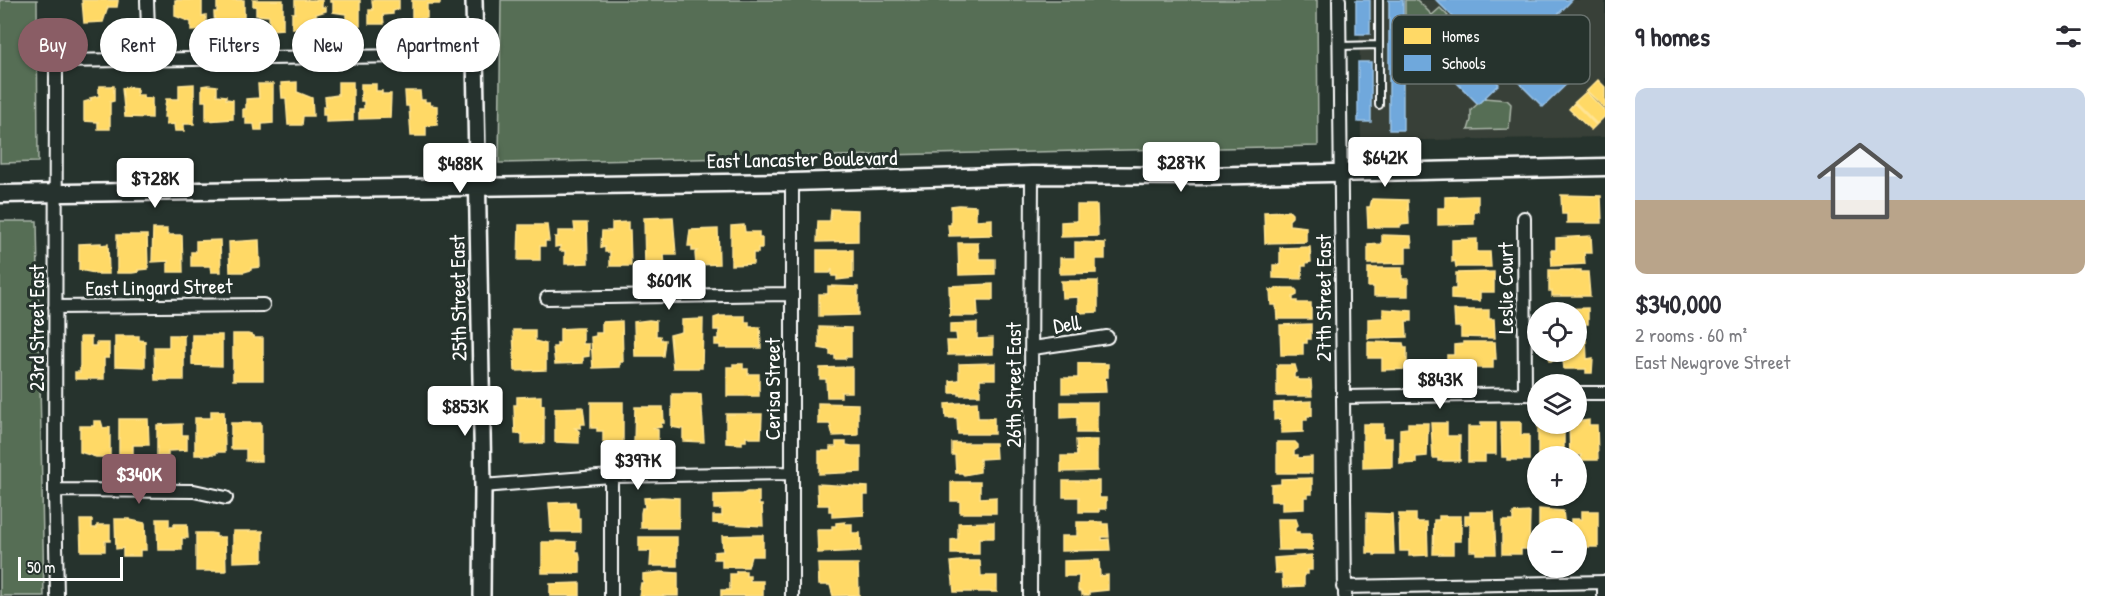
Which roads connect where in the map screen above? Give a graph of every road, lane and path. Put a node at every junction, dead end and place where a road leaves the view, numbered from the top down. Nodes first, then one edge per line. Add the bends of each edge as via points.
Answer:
1 (147, 0) edge
2 (474, 0) edge
3 (1339, 0) edge
4 (1379, 0) edge
5 (148, 18) edge
6 (1379, 45) junction
7 (1340, 46) junction
8 (376, 57) edge
9 (177, 60) edge
10 (100, 61) edge
11 (1379, 105) dead end
12 (1605, 167) edge
13 (1342, 171) junction
14 (1032, 175) junction
15 (792, 182) junction
16 (477, 188) junction
17 (0, 194) edge
18 (56, 194) junction
19 (1524, 218) dead end
20 (791, 294) junction
21 (547, 298) dead end
22 (263, 305) dead end
23 (55, 307) junction
24 (1107, 338) dead end
25 (1033, 348) junction
26 (1530, 374) edge
27 (1587, 393) edge
28 (1605, 393) edge
29 (1527, 394) edge
30 (1343, 397) junction
31 (792, 473) junction
32 (611, 476) junction
33 (483, 486) junction
34 (55, 490) junction
35 (226, 498) dead end
36 (1605, 582) edge
37 (1344, 591) edge
38 (57, 596) edge
39 (482, 596) edge
40 (611, 596) edge
41 (792, 596) edge
42 (1030, 596) edge
43 (1604, 596) edge

1 - 5 street
2 - 16 street, 25th Street East
3 - 7 street, 27th Street East
4 - 6 lane
6 - 7 lane
6 - 11 lane
7 - 13 street, 27th Street East
8 - 9 street
10 - 18 street, 23rd Street East via 56,61
12 - 13 main road, East Lancaster Boulevard
13 - 14 main road, East Lancaster Boulevard via 1199,176
13 - 30 street, 27th Street East
14 - 15 main road, East Lancaster Boulevard
14 - 25 street, 26th Street East
15 - 16 main road, East Lancaster Boulevard
15 - 20 street, Cerisa Street
16 - 18 main road, East Lancaster Boulevard
16 - 33 street, 25th Street East
17 - 18 main road, East Lancaster Boulevard
18 - 23 street, 23rd Street East
19 - 26 street, Leslie Court
20 - 21 street
20 - 31 street, Cerisa Street
22 - 23 street, East Lingard Street
23 - 34 street, 23rd Street East
24 - 25 street, Dell
25 - 42 street, 26th Street East
27 - 28 street
29 - 30 street
30 - 37 street, 27th Street East
31 - 32 street
31 - 41 street, Cerisa Street
32 - 33 street
32 - 40 street
33 - 39 street, 25th Street East
34 - 35 street via 194,490
34 - 38 street, 23rd Street East
36 - 37 street
36 - 43 street

